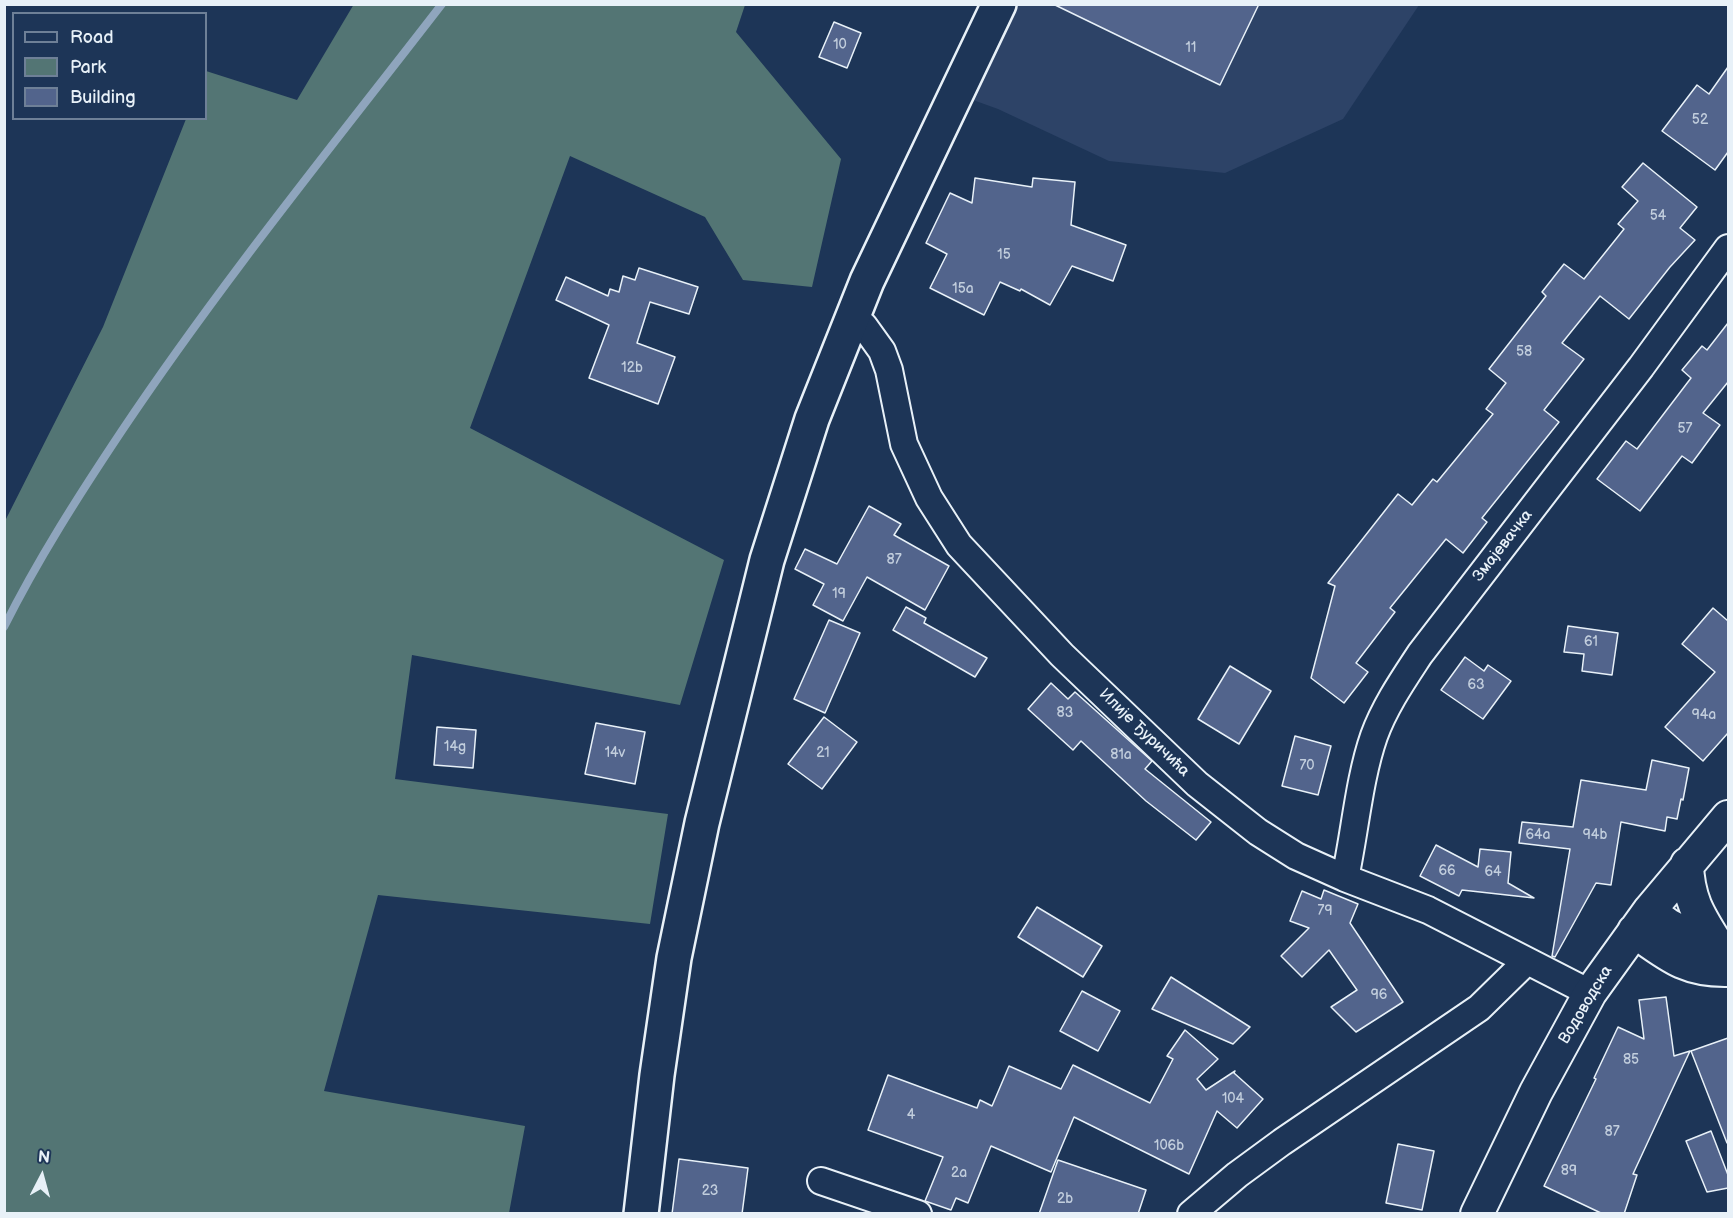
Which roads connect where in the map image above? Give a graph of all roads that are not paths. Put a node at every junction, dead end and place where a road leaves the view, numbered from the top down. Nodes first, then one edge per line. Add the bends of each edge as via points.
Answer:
1 (999, 4) edge
2 (1728, 248) edge
3 (852, 316) junction
4 (1728, 817) edge
5 (1687, 864) junction
6 (1345, 878) junction
7 (1642, 921) junction
8 (1726, 960) edge
9 (1526, 962) junction
10 (1590, 993) junction
11 (821, 1181) dead end
12 (641, 1214) edge
13 (918, 1214) edge
14 (1191, 1214) edge
15 (1477, 1214) edge

1 - 3 main road
2 - 6 street, Змајевачка via 1394,693 1374,736
3 - 6 street, Илије Ђуричића via 882,351 904,444 929,498 959,545 1062,655 1197,784 1283,849
3 - 12 main road via 812,419 767,560 705,812 674,958
4 - 5 street, Водоводска
5 - 7 street, Водоводска
5 - 8 street via 1694,904
6 - 9 street, Илије Ђуричића via 1428,910
7 - 8 street via 1668,925
7 - 10 street, Водоводска
9 - 10 street, Илије Ђуричића
9 - 14 street via 1479,1008 1282,1142
10 - 15 street, Водоводска via 1536,1092
11 - 13 street

